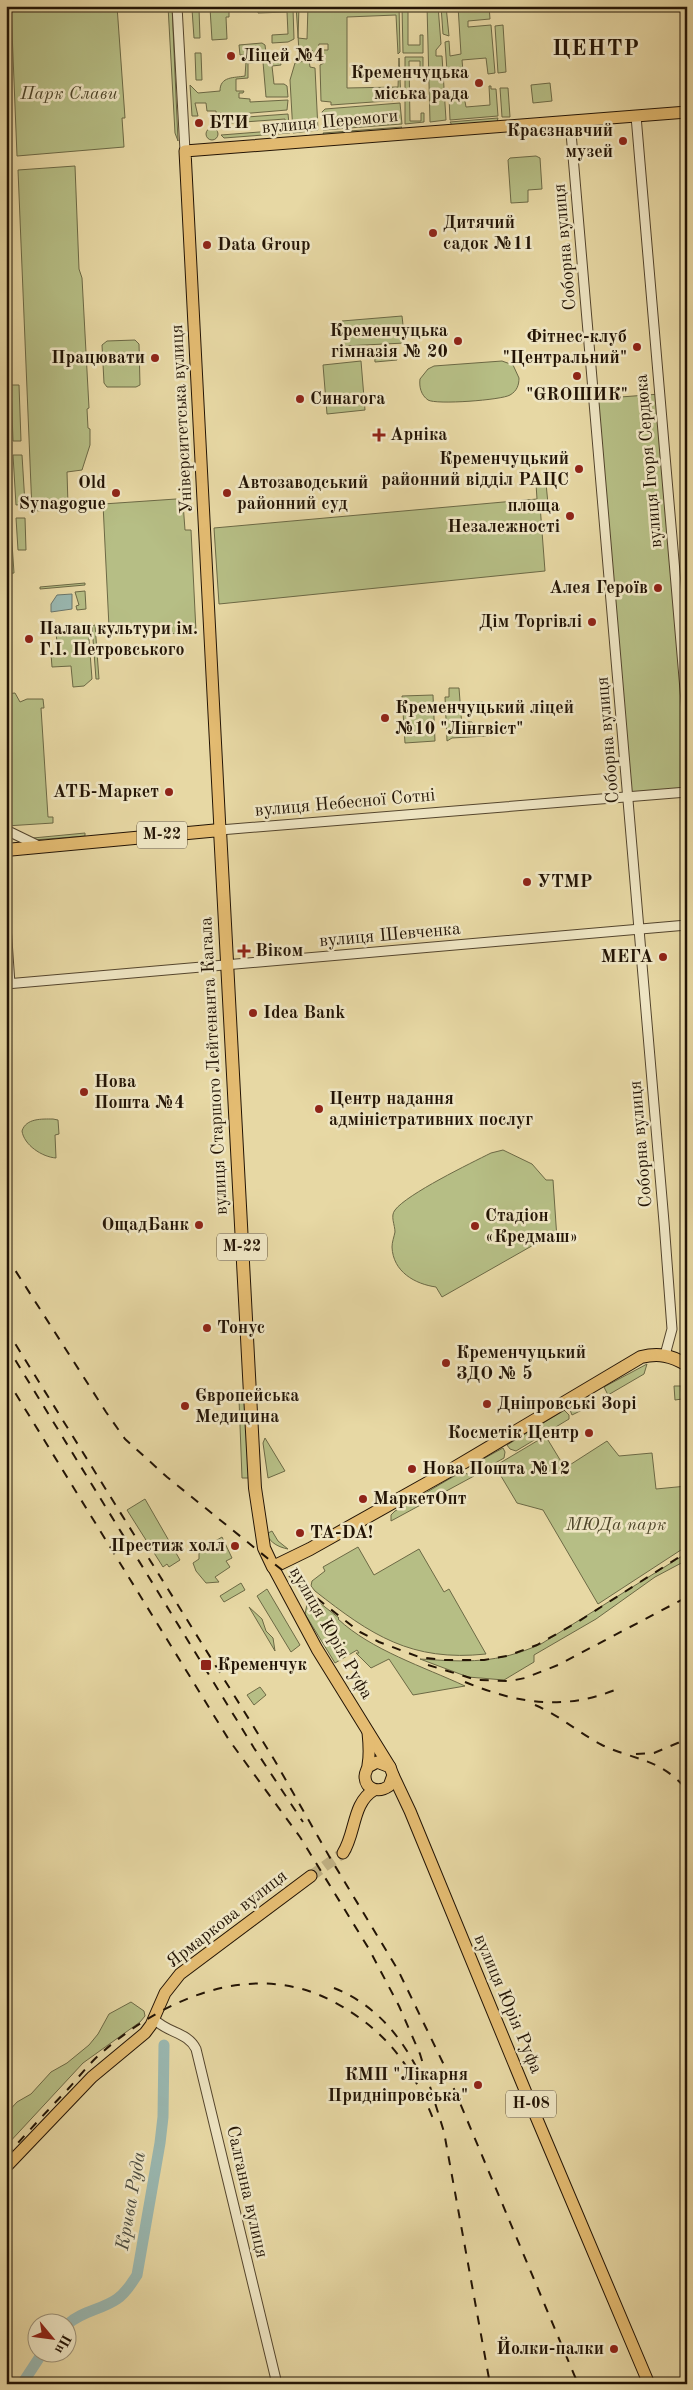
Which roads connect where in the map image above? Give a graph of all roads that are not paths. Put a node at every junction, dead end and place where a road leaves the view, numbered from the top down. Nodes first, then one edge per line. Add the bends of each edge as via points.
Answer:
1 (176, 6) edge
2 (687, 112) edge
3 (636, 116) junction
4 (570, 122) junction
5 (185, 151) junction
6 (687, 713) edge
7 (687, 792) edge
8 (630, 798) junction
9 (6, 830) edge
10 (220, 830) junction
11 (40, 846) junction
12 (6, 850) edge
13 (687, 925) edge
14 (6, 926) edge
15 (640, 929) junction
16 (227, 966) junction
17 (8, 984) edge
18 (665, 1355) junction
19 (687, 1365) edge
20 (273, 1567) junction
21 (367, 1730) junction
22 (368, 1767) junction
23 (391, 1771) junction
24 (365, 1779) junction
25 (380, 1789) junction
26 (356, 1815) junction
27 (415, 1824) junction
28 (343, 1853) tunnel mouth
29 (311, 1876) tunnel mouth
30 (158, 2023) junction
31 (6, 2167) edge
32 (277, 2384) edge
33 (649, 2384) edge

1 - 5 street, Університетська вулиця
2 - 3 main road, вулиця Перемоги
3 - 4 main road, вулиця Перемоги
3 - 6 street, вулиця Ігоря Сердюка
4 - 5 main road, вулиця Перемоги
4 - 8 street, Соборна вулиця
5 - 10 main road, Університетська вулиця
7 - 8 street, вулиця Небесної Сотні / М-22
8 - 10 street, вулиця Небесної Сотні / М-22
8 - 15 street, Соборна вулиця
9 - 11 street
10 - 11 highway, вулиця Небесної Сотні / М-22
10 - 16 highway, вулиця Старшого Лейтенанта Кагала / М-22
11 - 12 highway, вулиця Небесної Сотні / М-22
13 - 15 street, вулиця Шевченка
14 - 17 street
15 - 16 street, вулиця Шевченка
15 - 18 street, Соборна вулиця via 672,1328
16 - 17 street, вулиця Шевченка
16 - 20 highway, вулиця Старшого Лейтенанта Кагала / М-22 via 255,1488 264,1548
18 - 19 highway
18 - 20 highway via 641,1357 456,1467
20 - 21 main road, вулиця Юрія Руфа / Н-08 via 317,1649
21 - 22 main road
21 - 23 main road, вулиця Юрія Руфа / Н-08
22 - 23 main road via 381,1762
22 - 24 main road
23 - 25 main road via 391,1783
23 - 27 main road, вулиця Юрія Руфа / Н-08
24 - 25 main road, Н-08 via 368,1786
24 - 26 main road
25 - 26 main road via 363,1800
25 - 27 main road, Н-08 via 396,1796
26 - 28 main road
27 - 33 main road, вулиця Юрія Руфа / Н-08
29 - 30 main road, Ярмаркова вулиця via 186,1969 165,1993
30 - 31 main road, Ярмаркова вулиця via 92,2077
30 - 32 street, Салганна вулиця via 186,2037 196,2049

